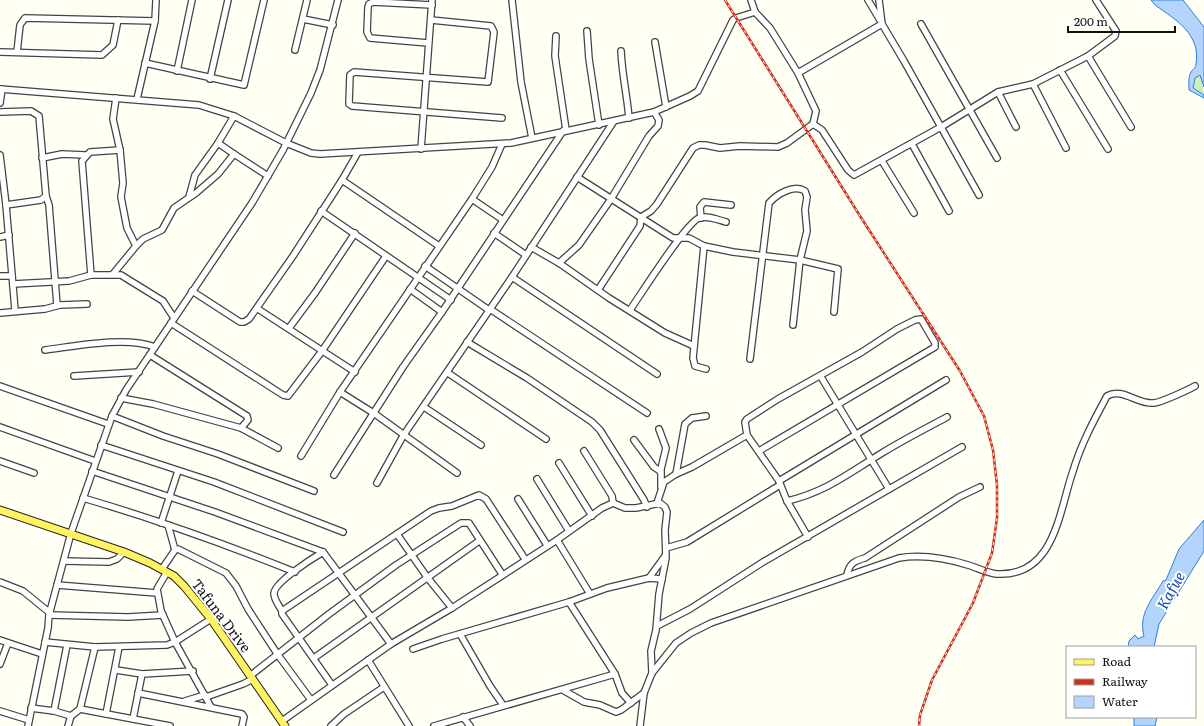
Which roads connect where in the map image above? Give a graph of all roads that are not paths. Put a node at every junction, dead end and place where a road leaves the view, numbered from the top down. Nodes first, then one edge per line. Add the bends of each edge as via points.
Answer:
1 (156, 0) edge
2 (192, 0) edge
3 (228, 0) edge
4 (264, 0) edge
5 (307, 0) edge
6 (338, 0) edge
7 (512, 0) edge
8 (751, 0) edge
9 (868, 0) edge
10 (879, 0) edge
11 (1096, 0) edge
12 (432, 3) edge
13 (755, 12) junction
14 (303, 19) junction
15 (118, 20) junction
16 (430, 20) junction
17 (155, 21) junction
18 (881, 22) junction
19 (921, 24) dead end
20 (333, 25) junction
21 (587, 31) dead end
22 (556, 36) dead end
23 (428, 42) junction
24 (655, 42) dead end
25 (296, 50) dead end
26 (621, 51) dead end
27 (0, 52) edge
28 (17, 52) junction
29 (1088, 56) junction
30 (145, 63) junction
31 (1060, 70) junction
32 (176, 71) junction
33 (798, 73) junction
34 (426, 77) junction
35 (210, 79) junction
36 (1033, 84) junction
37 (1, 89) edge
38 (998, 92) junction
39 (116, 98) junction
40 (137, 99) junction
41 (0, 103) edge
42 (666, 107) junction
43 (969, 110) junction
44 (0, 112) edge
45 (654, 112) junction
46 (423, 113) junction
47 (234, 116) junction
48 (502, 118) dead end
49 (629, 118) junction
50 (614, 121) junction
51 (813, 124) junction
52 (599, 125) junction
53 (941, 127) junction
54 (1016, 127) dead end
55 (1131, 127) dead end
56 (565, 130) junction
57 (532, 138) junction
58 (218, 143) junction
59 (286, 143) junction
60 (502, 144) junction
61 (912, 144) junction
62 (1066, 148) dead end
63 (421, 149) junction
64 (1108, 149) dead end
65 (120, 150) junction
66 (234, 154) junction
67 (357, 154) junction
68 (85, 155) junction
69 (0, 157) edge
70 (42, 158) junction
71 (997, 158) dead end
72 (882, 161) junction
73 (268, 176) junction
74 (577, 177) junction
75 (342, 180) junction
76 (979, 195) dead end
77 (46, 196) junction
78 (3, 197) edge
79 (189, 197) junction
80 (611, 199) junction
81 (472, 200) junction
82 (6, 205) junction
83 (731, 205) dead end
84 (322, 211) junction
85 (949, 211) dead end
86 (914, 213) dead end
87 (641, 218) junction
88 (701, 218) junction
89 (503, 220) junction
90 (726, 222) dead end
91 (649, 223) junction
92 (640, 226) junction
93 (355, 233) junction
94 (494, 233) junction
95 (9, 235) junction
96 (0, 237) edge
97 (679, 239) junction
98 (136, 246) junction
99 (439, 246) junction
100 (704, 246) junction
101 (532, 247) junction
102 (526, 255) junction
103 (386, 256) junction
104 (763, 256) junction
105 (800, 260) junction
106 (559, 262) junction
107 (425, 266) junction
108 (113, 274) junction
109 (91, 275) junction
110 (0, 276) edge
111 (12, 276) junction
112 (418, 277) junction
113 (512, 277) junction
114 (54, 283) junction
115 (13, 284) junction
116 (410, 289) junction
117 (457, 289) junction
118 (598, 290) junction
119 (192, 291) junction
120 (451, 300) junction
121 (87, 304) dead end
122 (57, 305) junction
123 (258, 308) junction
124 (15, 310) junction
125 (490, 310) junction
126 (630, 310) junction
127 (442, 312) junction
128 (834, 312) dead end
129 (0, 313) edge
130 (173, 320) junction
131 (793, 324) dead end
132 (289, 328) junction
133 (467, 342) junction
134 (694, 346) junction
135 (155, 347) junction
136 (45, 350) dead end
137 (322, 351) junction
138 (150, 355) junction
139 (750, 359) dead end
140 (706, 369) dead end
141 (139, 372) junction
142 (355, 372) junction
143 (448, 372) junction
144 (657, 374) dead end
145 (74, 376) dead end
146 (821, 377) junction
147 (946, 380) dead end
148 (0, 386) edge
149 (1195, 386) dead end
150 (340, 392) junction
151 (121, 398) junction
152 (839, 405) junction
153 (424, 407) junction
154 (647, 413) dead end
155 (375, 414) junction
156 (112, 416) junction
157 (706, 416) dead end
158 (946, 417) dead end
159 (108, 424) junction
160 (0, 427) edge
161 (241, 428) junction
162 (659, 429) dead end
163 (856, 434) junction
164 (747, 435) junction
165 (403, 436) junction
166 (546, 439) dead end
167 (634, 440) dead end
168 (101, 445) junction
169 (481, 445) dead end
170 (278, 448) dead end
171 (962, 448) dead end
172 (584, 451) dead end
173 (759, 451) junction
174 (301, 456) dead end
175 (871, 460) junction
176 (0, 461) edge
177 (96, 461) junction
178 (558, 463) dead end
179 (92, 471) junction
180 (178, 471) junction
181 (660, 471) junction
182 (34, 473) dead end
183 (457, 473) dead end
184 (676, 474) junction
185 (334, 475) dead end
186 (537, 479) dead end
187 (377, 483) dead end
188 (779, 484) junction
189 (980, 487) dead end
190 (661, 488) junction
191 (889, 489) junction
192 (314, 491) dead end
193 (169, 496) junction
194 (83, 498) junction
195 (518, 499) dead end
196 (787, 501) junction
197 (614, 503) junction
198 (657, 503) junction
199 (647, 507) junction
200 (0, 510) edge
201 (592, 516) junction
202 (161, 523) junction
203 (168, 525) junction
204 (569, 530) junction
205 (343, 532) dead end
206 (71, 533) junction
207 (397, 534) junction
208 (808, 537) junction
209 (479, 540) junction
210 (557, 540) junction
211 (547, 544) junction
212 (666, 548) junction
213 (175, 550) junction
214 (124, 552) junction
215 (323, 552) junction
216 (411, 554) junction
217 (666, 555) junction
218 (524, 559) junction
219 (64, 561) junction
220 (164, 570) junction
221 (295, 572) junction
222 (338, 573) junction
223 (502, 574) junction
224 (847, 575) junction
225 (427, 577) junction
226 (649, 578) junction
227 (662, 580) junction
228 (0, 582) edge
229 (57, 585) junction
230 (157, 593) junction
231 (590, 594) junction
232 (355, 596) junction
233 (569, 602) junction
234 (452, 608) junction
235 (282, 611) junction
236 (49, 614) junction
237 (163, 615) junction
238 (371, 617) junction
239 (211, 619) junction
240 (657, 626) junction
241 (460, 634) junction
242 (298, 638) junction
243 (0, 640) edge
244 (45, 642) junction
245 (175, 642) junction
246 (8, 643) junction
247 (391, 644) junction
248 (67, 645) junction
249 (95, 647) junction
250 (120, 647) junction
251 (413, 649) dead end
252 (42, 654) junction
253 (278, 655) junction
254 (314, 658) junction
255 (368, 660) junction
256 (0, 664) edge
257 (116, 670) junction
258 (193, 672) junction
259 (652, 673) junction
260 (142, 674) junction
261 (615, 674) junction
262 (251, 678) junction
263 (332, 685) junction
264 (384, 687) junction
265 (563, 690) junction
266 (138, 693) junction
267 (644, 693) junction
268 (206, 696) junction
269 (311, 700) junction
270 (182, 702) junction
271 (631, 703) junction
272 (503, 706) junction
273 (211, 707) junction
274 (31, 708) junction
275 (80, 709) junction
276 (54, 711) junction
277 (0, 712) edge
278 (106, 714) junction
279 (70, 716) junction
280 (463, 717) junction
281 (133, 719) junction
282 (28, 723) edge
283 (283, 723) edge
284 (68, 726) edge
285 (170, 726) edge
286 (242, 726) edge
287 (331, 726) edge
288 (409, 726) edge
289 (434, 726) edge
290 (470, 726) edge
291 (640, 726) edge

1 - 17 street
2 - 32 street
3 - 35 street
4 - 35 street via 245,83 242,85
5 - 14 street
6 - 20 street
7 - 57 street via 521,82
8 - 13 street
9 - 18 street
10 - 18 street
11 - 29 street via 1116,31 1115,36
12 - 16 street
12 - 23 street via 373,2 368,7 367,32 370,38
13 - 33 street via 770,28
13 - 42 street via 733,20 698,91
14 - 20 street
14 - 25 street
15 - 17 street
15 - 28 street via 113,45 102,55
15 - 28 street via 25,18 20,24
16 - 23 street
16 - 34 street via 488,25 494,32 488,82
17 - 30 street
18 - 33 street
18 - 53 street
19 - 43 street
20 - 59 street via 311,93
21 - 52 street
22 - 56 street via 555,56
23 - 34 street
24 - 42 street
26 - 49 street
27 - 28 street
29 - 31 street
29 - 55 street
30 - 32 street
30 - 40 street
31 - 36 street
31 - 64 street
32 - 35 street
33 - 51 street via 816,111
34 - 46 street
34 - 46 street via 354,72 350,75 348,101 352,106
36 - 38 street
36 - 62 street
37 - 39 street
37 - 41 street
38 - 43 street
38 - 54 street
39 - 40 street
39 - 65 street via 113,120
40 - 47 street via 199,105
42 - 45 street
43 - 53 street
43 - 71 street
44 - 70 street via 31,111 39,116
45 - 49 street
45 - 80 street via 659,120 658,126 649,136
46 - 48 street
46 - 63 street
47 - 58 street
47 - 59 street
49 - 50 street
50 - 52 street
50 - 74 street
51 - 72 street via 822,130 854,175
51 - 87 street via 778,147 722,148 699,145 690,151 657,204
52 - 56 street
53 - 61 street
53 - 76 street
56 - 57 street
56 - 89 street
57 - 60 street
58 - 66 street
58 - 79 street via 195,175
59 - 67 street via 320,154
59 - 73 street
60 - 63 street
60 - 81 street via 492,167
61 - 72 street
61 - 85 street
63 - 67 street
65 - 68 street
65 - 98 street via 123,183 121,197 127,228
66 - 73 street
66 - 79 street via 218,174
67 - 75 street
68 - 70 street via 62,154
68 - 109 street via 82,170
69 - 78 street
70 - 77 street
72 - 86 street
73 - 119 street
74 - 80 street
74 - 101 street
75 - 84 street
75 - 99 street
77 - 82 street via 34,201
77 - 114 street via 49,205
78 - 82 street
79 - 98 street via 174,208 162,230 143,239
80 - 87 street
80 - 106 street via 579,245
81 - 89 street
81 - 99 street
82 - 95 street
83 - 88 street via 704,202 700,207
84 - 93 street
84 - 123 street
87 - 91 street
87 - 92 street
88 - 90 street
88 - 97 street
89 - 94 street
91 - 92 street
91 - 97 street via 669,236
92 - 118 street
93 - 103 street
93 - 132 street
94 - 102 street
94 - 117 street
95 - 96 street
95 - 111 street
97 - 100 street via 689,238
97 - 126 street
98 - 108 street
99 - 107 street
100 - 104 street
100 - 134 street
101 - 102 street
101 - 106 street
102 - 113 street
103 - 112 street
103 - 137 street
104 - 105 street
104 - 105 street via 769,203 777,196 799,188 805,191 807,198 807,231
104 - 139 street
105 - 128 street via 838,269
105 - 131 street
106 - 118 street
107 - 112 street
107 - 117 street
108 - 109 street
108 - 130 street via 121,275 163,301
109 - 114 street
110 - 111 street
111 - 115 street
112 - 116 street
112 - 120 street
113 - 125 street
113 - 144 street
114 - 115 street
114 - 122 street
115 - 124 street
116 - 127 street
116 - 142 street
117 - 120 street
117 - 125 street
118 - 126 street
119 - 123 street via 240,322 246,321
119 - 130 street
120 - 127 street
121 - 122 street
122 - 124 street via 45,309
123 - 132 street
124 - 129 street
125 - 133 street
125 - 154 street
126 - 134 street via 665,333
127 - 155 street via 403,367
130 - 135 street
130 - 137 street via 286,396 291,395
132 - 137 street
133 - 143 street
133 - 199 street via 527,378 592,422 600,430
134 - 140 street via 694,366
135 - 136 street via 143,343 120,342
135 - 138 street
137 - 142 street
138 - 141 street
138 - 161 street via 247,416 248,420
141 - 145 street
141 - 151 street
142 - 150 street
143 - 153 street
143 - 166 street
146 - 152 street
146 - 152 street via 897,329 921,319 935,347
146 - 164 street via 750,416 745,422
147 - 163 street
148 - 159 street
149 - 224 street via 1153,403 1113,392 1107,396 1072,471 1052,540 1044,552 1027,568 1012,573 996,574 933,557 915,555
150 - 155 street
150 - 174 street
151 - 156 street
151 - 161 street
152 - 163 street
152 - 173 street
153 - 165 street
153 - 169 street
155 - 165 street
155 - 185 street
156 - 159 street
156 - 192 street
157 - 184 street via 692,418 685,424
158 - 175 street
159 - 168 street
160 - 177 street
161 - 170 street
162 - 181 street via 666,448
163 - 175 street
163 - 188 street
164 - 173 street
164 - 184 street
165 - 183 street
165 - 187 street
167 - 181 street via 654,467
168 - 177 street
168 - 180 street
171 - 191 street
172 - 197 street
173 - 188 street
175 - 191 street
175 - 196 street via 831,486
176 - 182 street
177 - 179 street
178 - 201 street
179 - 193 street
179 - 194 street
180 - 193 street
180 - 205 street via 214,482
181 - 190 street
184 - 190 street via 664,482
186 - 204 street
188 - 196 street
188 - 212 street via 687,542
189 - 224 street via 959,497 865,558 854,561
190 - 198 street
191 - 208 street
193 - 202 street
193 - 215 street
194 - 202 street
194 - 206 street
195 - 211 street
196 - 208 street
197 - 199 street via 625,508
197 - 201 street
198 - 199 street
198 - 212 street via 663,505 667,512
200 - 206 main road, Tafuna Drive
201 - 204 street
202 - 203 street
203 - 213 street
203 - 221 street via 209,538
204 - 210 street
206 - 214 main road, Tafuna Drive
206 - 219 street
207 - 216 street
207 - 218 street via 439,508 481,495
207 - 222 street
208 - 240 street via 763,562 690,609
209 - 216 street via 468,523 461,523
209 - 223 street
209 - 225 street
210 - 211 street
210 - 231 street
211 - 218 street
212 - 217 street
213 - 220 street
213 - 253 street via 186,552 226,573
214 - 219 street via 109,562
214 - 220 main road, Tafuna Drive
215 - 221 street
215 - 222 street
216 - 225 street
216 - 232 street
217 - 226 street
217 - 227 street
218 - 223 street
219 - 229 street
220 - 230 street
220 - 239 main road, Tafuna Drive via 184,586
221 - 235 street via 274,589 273,595
222 - 232 street
222 - 235 street
223 - 234 street
224 - 259 street via 711,623 676,643
225 - 234 street
225 - 238 street
226 - 227 street
226 - 231 street
227 - 240 street
228 - 236 street via 23,591
229 - 230 street
229 - 236 street
230 - 237 street
231 - 233 street
232 - 238 street
232 - 242 street
233 - 241 street
233 - 261 street
234 - 247 street
235 - 242 street
236 - 237 street via 128,617
236 - 244 street
237 - 245 street
238 - 247 street
238 - 254 street
239 - 245 street
239 - 262 main road, Tafuna Drive
240 - 259 street via 651,651
241 - 251 street
241 - 272 street
242 - 253 street
242 - 254 street
243 - 246 street
244 - 248 street
244 - 252 street
245 - 250 street
245 - 258 street
246 - 252 street
246 - 256 street
247 - 255 street
248 - 249 street
248 - 276 street
249 - 250 street
249 - 275 street
250 - 257 street
252 - 274 street
253 - 262 street
253 - 269 street
254 - 263 street
255 - 263 street
255 - 264 street
257 - 260 street
257 - 278 street
258 - 260 street
258 - 268 street
259 - 267 street
260 - 266 street
261 - 265 street
261 - 271 street via 622,693
262 - 268 street via 243,684
262 - 283 main road, Tafuna Drive
263 - 269 street
264 - 287 street
264 - 288 street
265 - 271 street via 584,702 600,704 616,712
265 - 272 street
266 - 270 street
266 - 281 street
267 - 271 street
267 - 291 street
268 - 270 street
268 - 273 street
269 - 283 street
270 - 273 street
272 - 280 street
273 - 286 street via 242,714
274 - 276 street
274 - 282 street
275 - 278 street
275 - 279 street
276 - 279 street
277 - 282 street
278 - 281 street
279 - 284 street
280 - 289 street
280 - 290 street
281 - 285 street

